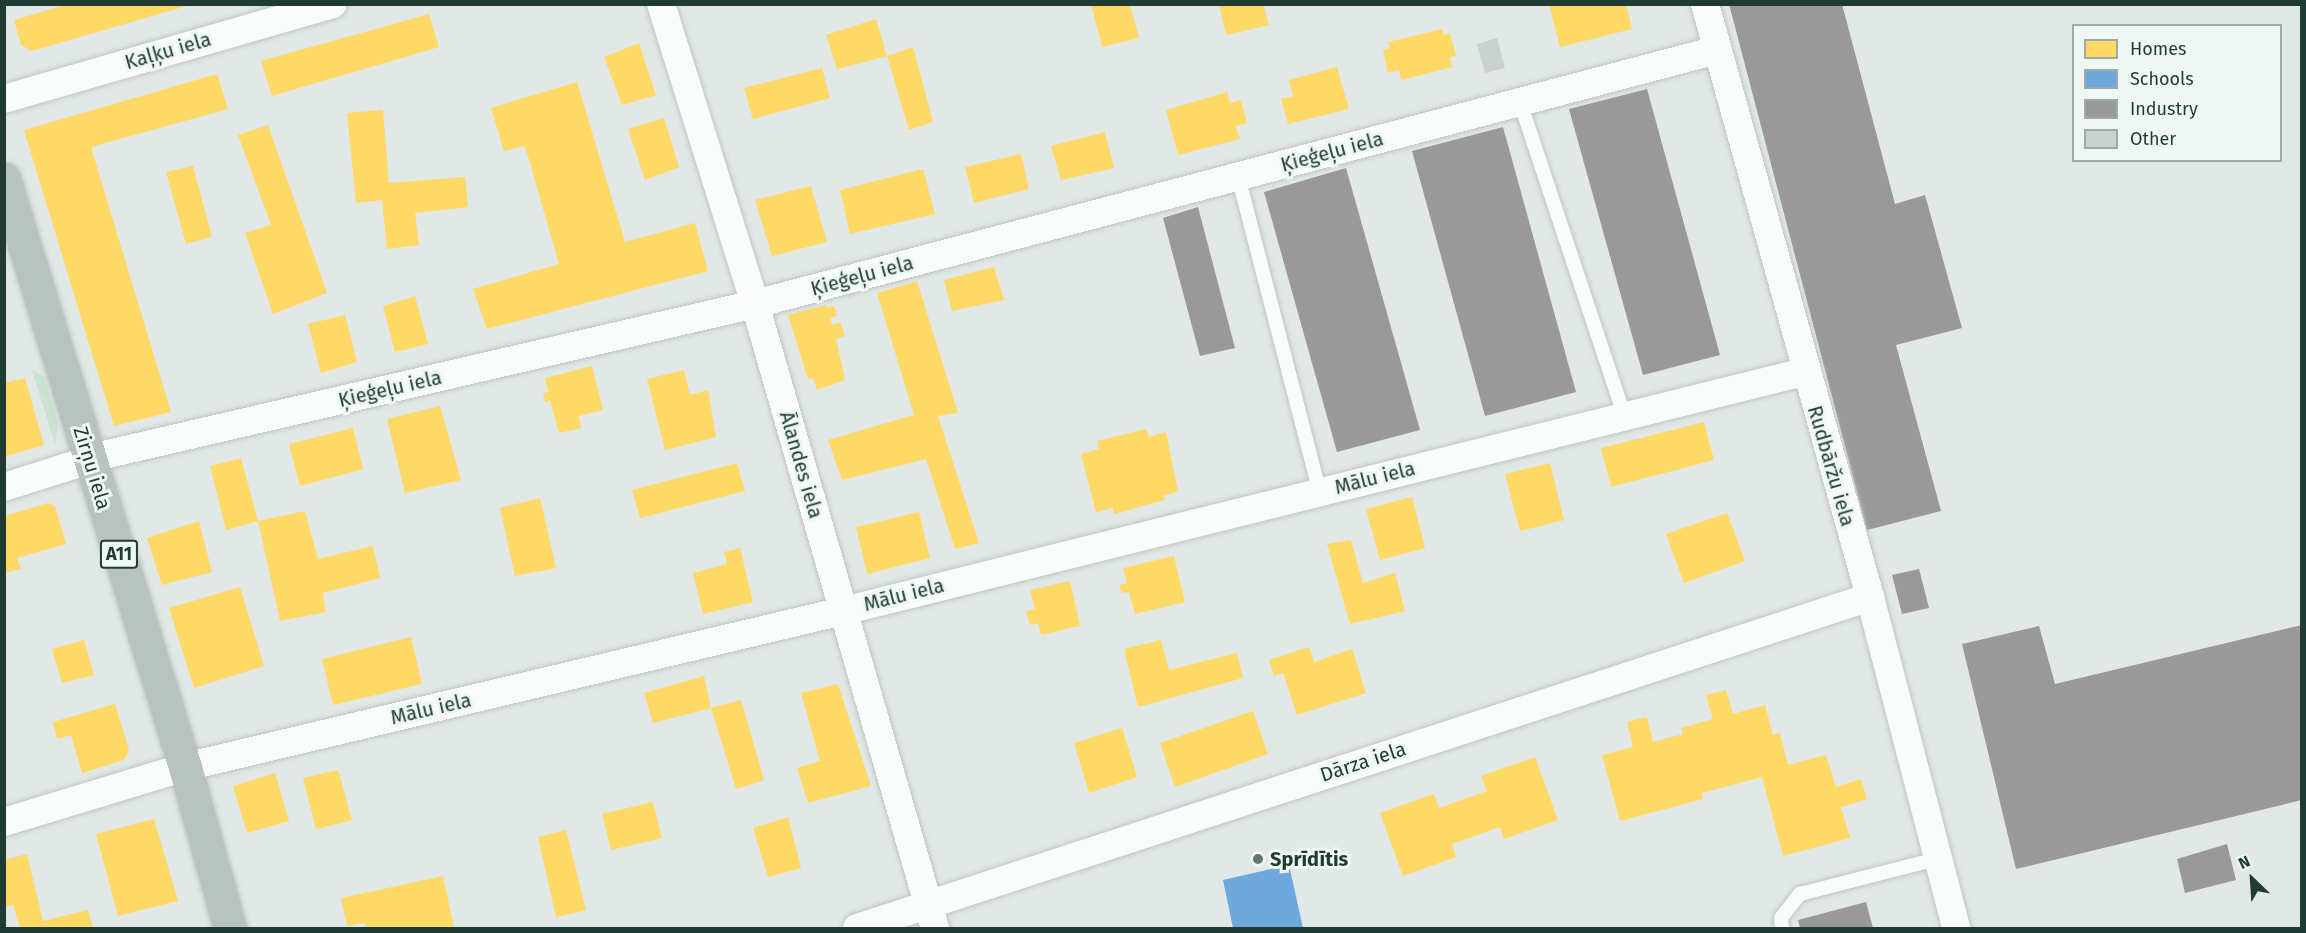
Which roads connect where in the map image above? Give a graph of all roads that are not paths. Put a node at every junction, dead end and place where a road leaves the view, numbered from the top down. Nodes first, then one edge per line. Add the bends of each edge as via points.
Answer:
1 (333, 4) edge
2 (661, 4) edge
3 (1705, 4) edge
4 (1717, 50) junction
5 (4, 99) edge
6 (1520, 102) junction
7 (1238, 176) junction
8 (4, 180) edge
9 (755, 304) junction
10 (1804, 372) junction
11 (1624, 415) junction
12 (89, 460) junction
13 (4, 487) edge
14 (1320, 492) junction
15 (1870, 597) junction
16 (843, 610) junction
17 (185, 767) junction
18 (4, 822) edge
19 (1936, 859) junction
20 (932, 916) edge
21 (230, 928) edge
22 (857, 928) edge
23 (1782, 928) edge
24 (1956, 928) edge

1 - 5 street, Kaļķu iela
2 - 9 street, Ālandes iela
3 - 4 street, Rudbāržu iela
4 - 6 street, Ķieģeļu iela
4 - 10 street, Rudbāržu iela
6 - 7 street, Ķieģeļu iela
6 - 11 lane
7 - 9 street, Ķieģeļu iela
7 - 14 lane
8 - 12 highway, Zirņu iela / A11
9 - 12 street, Ķieģeļu iela
9 - 16 street, Ālandes iela
10 - 11 street, Mālu iela
10 - 15 street, Rudbāržu iela
11 - 14 street, Mālu iela
12 - 13 street, Ķieģeļu iela
12 - 17 highway, Zirņu iela / A11
14 - 16 street, Mālu iela
15 - 19 street, Rudbāržu iela
15 - 20 street, Dārza iela
16 - 17 street, Mālu iela
16 - 20 street, Ālandes iela
17 - 18 street, Mālu iela
17 - 21 highway, Zirņu iela / A11
19 - 23 lane via 1800,894 1781,918
19 - 24 street, Rudbāržu iela
20 - 22 street, Dārza iela

